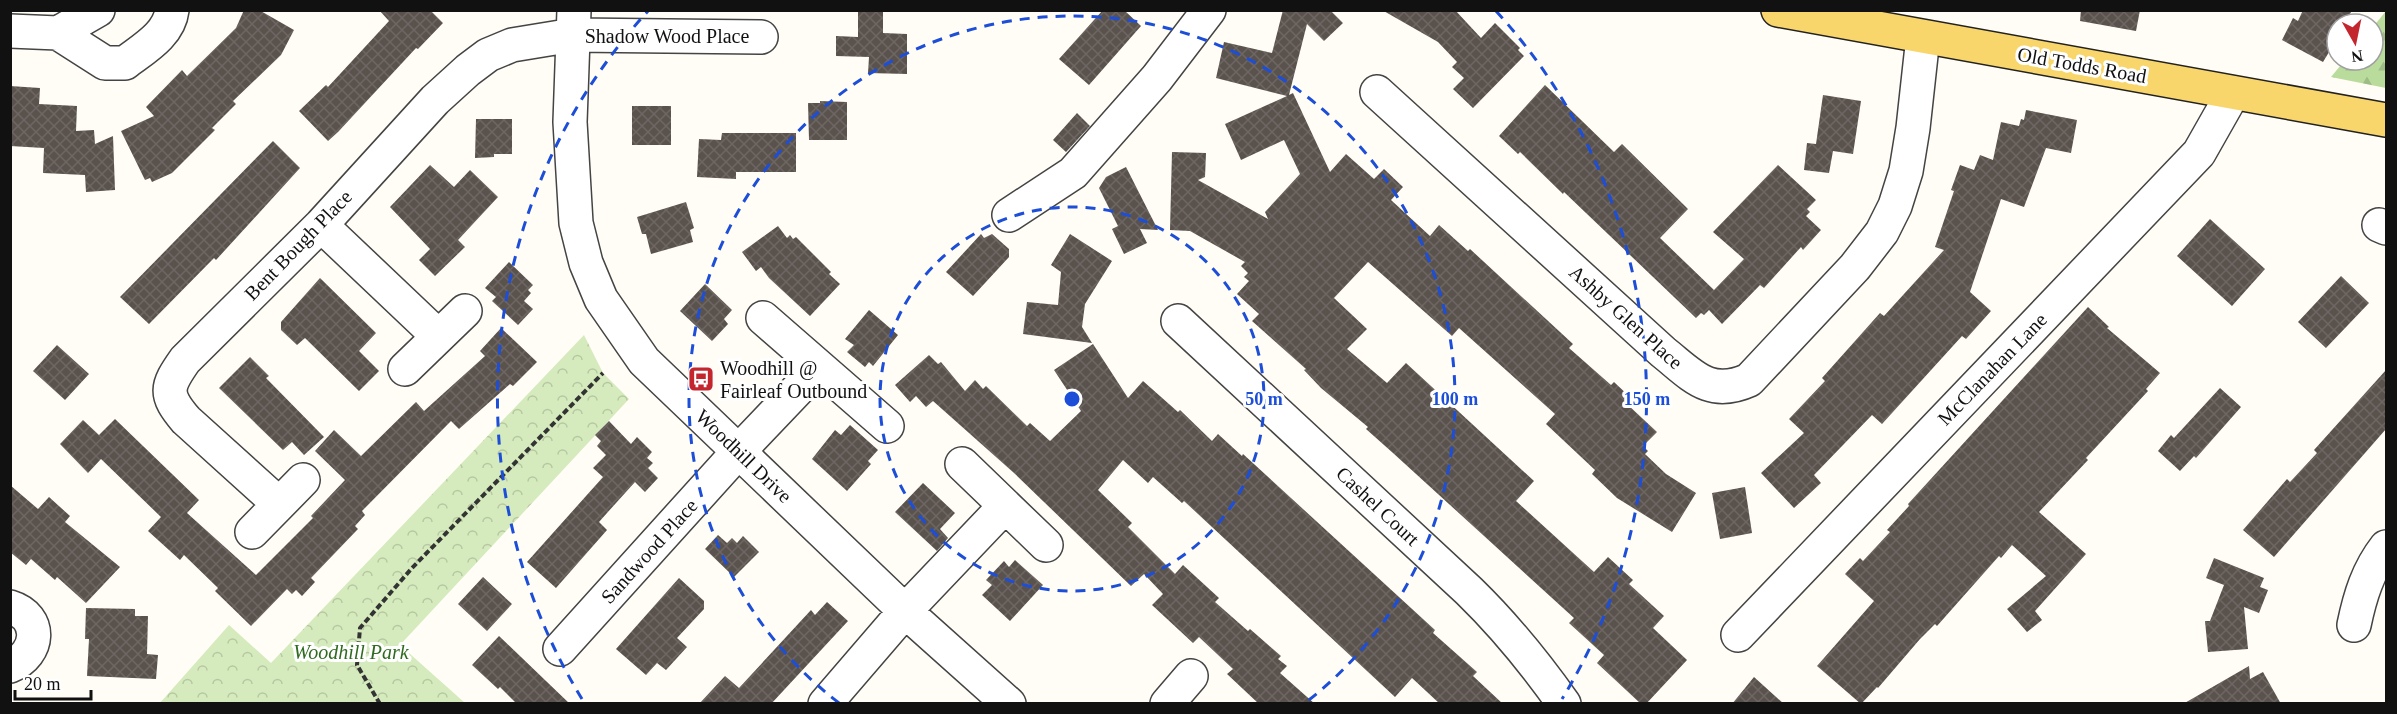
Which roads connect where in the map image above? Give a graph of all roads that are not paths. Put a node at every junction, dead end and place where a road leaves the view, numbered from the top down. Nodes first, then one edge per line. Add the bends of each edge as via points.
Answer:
1 (98, 10) edge
2 (172, 10) edge
3 (1209, 10) edge
4 (1778, 10) edge
5 (573, 23) edge
6 (10, 31) edge
7 (58, 33) junction
8 (761, 37) dead end
9 (1923, 37) junction
10 (1377, 92) dead end
11 (2233, 93) junction
12 (2386, 120) edge
13 (1009, 215) dead end
14 (321, 225) junction
15 (465, 311) dead end
16 (763, 318) dead end
17 (1178, 321) dead end
18 (438, 336) junction
19 (819, 367) junction
20 (405, 369) dead end
21 (887, 426) dead end
22 (738, 452) junction
23 (962, 464) dead end
24 (303, 480) dead end
25 (279, 504) junction
26 (1005, 506) junction
27 (252, 532) dead end
28 (1046, 545) dead end
29 (2386, 547) edge
30 (10, 607) edge
31 (905, 611) junction
32 (2354, 625) dead end
33 (1738, 635) dead end
34 (560, 649) dead end
35 (10, 666) edge
36 (1191, 676) dead end
37 (825, 704) edge
38 (1009, 704) edge
39 (1167, 704) edge
40 (1564, 704) edge

1 - 7 street
2 - 7 street via 162,33 125,63 105,63
3 - 13 street via 1157,78 1073,173
4 - 9 main road, Old Todds Road
5 - 8 street, Shadow Wood Place
5 - 14 street, Bent Bough Place via 488,55 468,69
5 - 22 street, Woodhill Drive via 572,176 576,223 586,263 601,299 644,360
6 - 7 street
9 - 10 street, Ashby Glen Place via 1906,171 1891,214 1855,267 1749,380 1734,387 1714,388 1662,352
9 - 11 main road, Old Todds Road
11 - 12 main road, Old Todds Road
11 - 33 street, McClanahan Lane via 2199,153
14 - 18 street
14 - 25 street, Bent Bough Place via 185,360 168,391 172,404 186,420
15 - 18 street
16 - 19 street
17 - 40 street, Cashel Court via 1476,598 1518,642
18 - 20 street
19 - 21 street
19 - 22 street, Sandwood Place
22 - 31 street, Woodhill Drive
22 - 34 street, Sandwood Place
23 - 26 street
24 - 25 street
25 - 27 street
26 - 28 street
26 - 31 street
29 - 32 street via 2362,592
30 - 35 street via 29,619 34,638 27,656
31 - 37 street
31 - 38 street, Woodhill Drive
36 - 39 street

